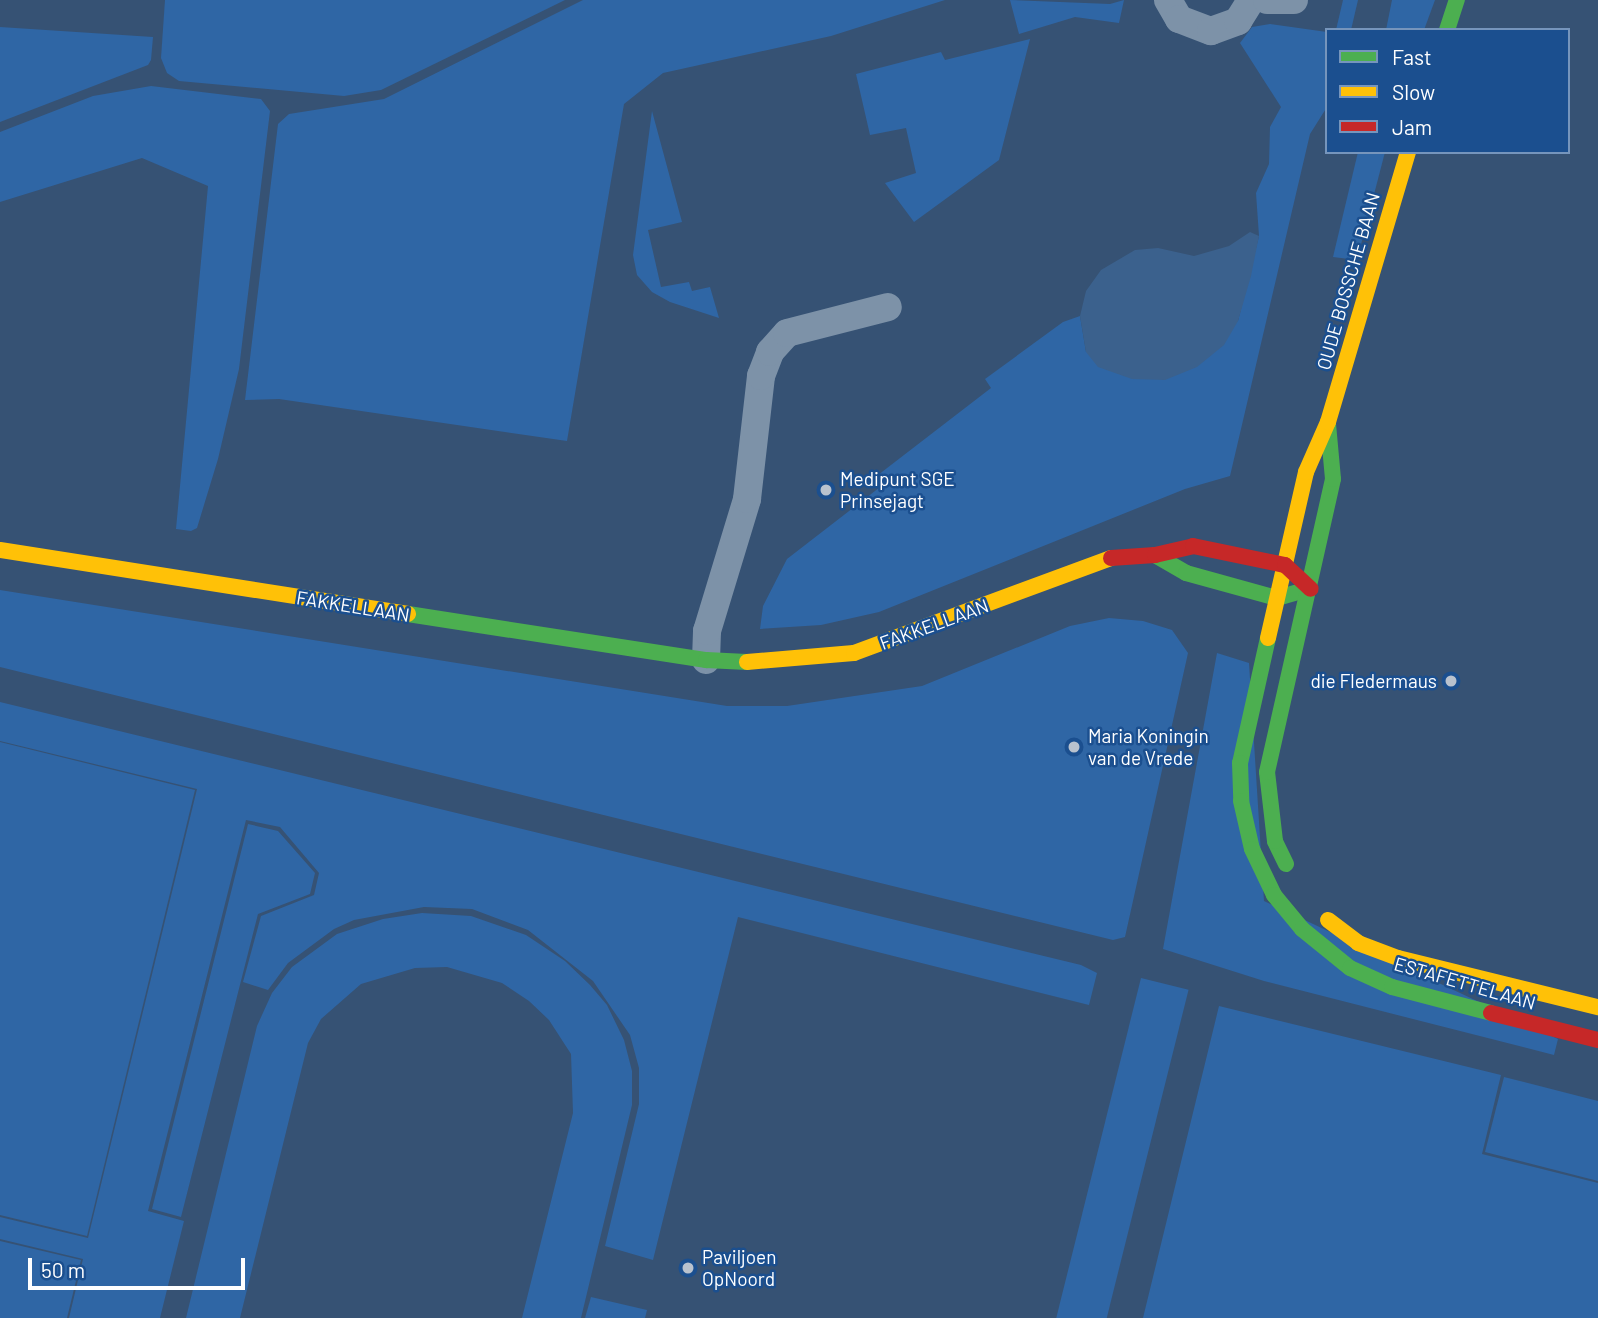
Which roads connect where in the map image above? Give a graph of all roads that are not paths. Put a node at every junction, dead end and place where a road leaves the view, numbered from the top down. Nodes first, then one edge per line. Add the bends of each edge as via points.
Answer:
1 (1168, 0) edge
2 (1251, 0) edge
3 (1267, 0) edge
4 (1294, 0) edge
5 (1457, 0) edge
6 (1448, 28) edge
7 (1407, 154) edge
8 (888, 307) dead end
9 (1328, 422) junction
10 (0, 550) edge
11 (1155, 555) junction
12 (1285, 565) junction
13 (1311, 589) junction
14 (1277, 598) junction
15 (706, 660) junction
16 (1293, 879) dead end
17 (1315, 911) dead end
18 (1598, 1007) edge
19 (1598, 1041) edge

1 - 2 street via 1180,19 1211,31 1238,20
3 - 4 street
5 - 6 street
7 - 9 street, OUDE BOSSCHE BAAN
8 - 15 street via 787,333 770,352 761,376 747,499 707,632
9 - 12 street, OUDE BOSSCHE BAAN via 1306,472
9 - 13 street, OUDE BOSSCHE BAAN via 1334,479
10 - 15 street, FAKKELLAAN
11 - 12 street, FAKKELLAAN via 1193,546
11 - 14 street via 1186,573
11 - 15 street, FAKKELLAAN via 1108,558 853,653 763,663
12 - 13 street
12 - 14 street, ESTAFETTELAAN
13 - 14 street
13 - 16 street via 1267,772 1275,841
14 - 19 street, ESTAFETTELAAN via 1240,764 1241,801 1252,849 1274,895 1302,929 1350,968 1392,987
17 - 18 street, ESTAFETTELAAN via 1358,943 1398,958

